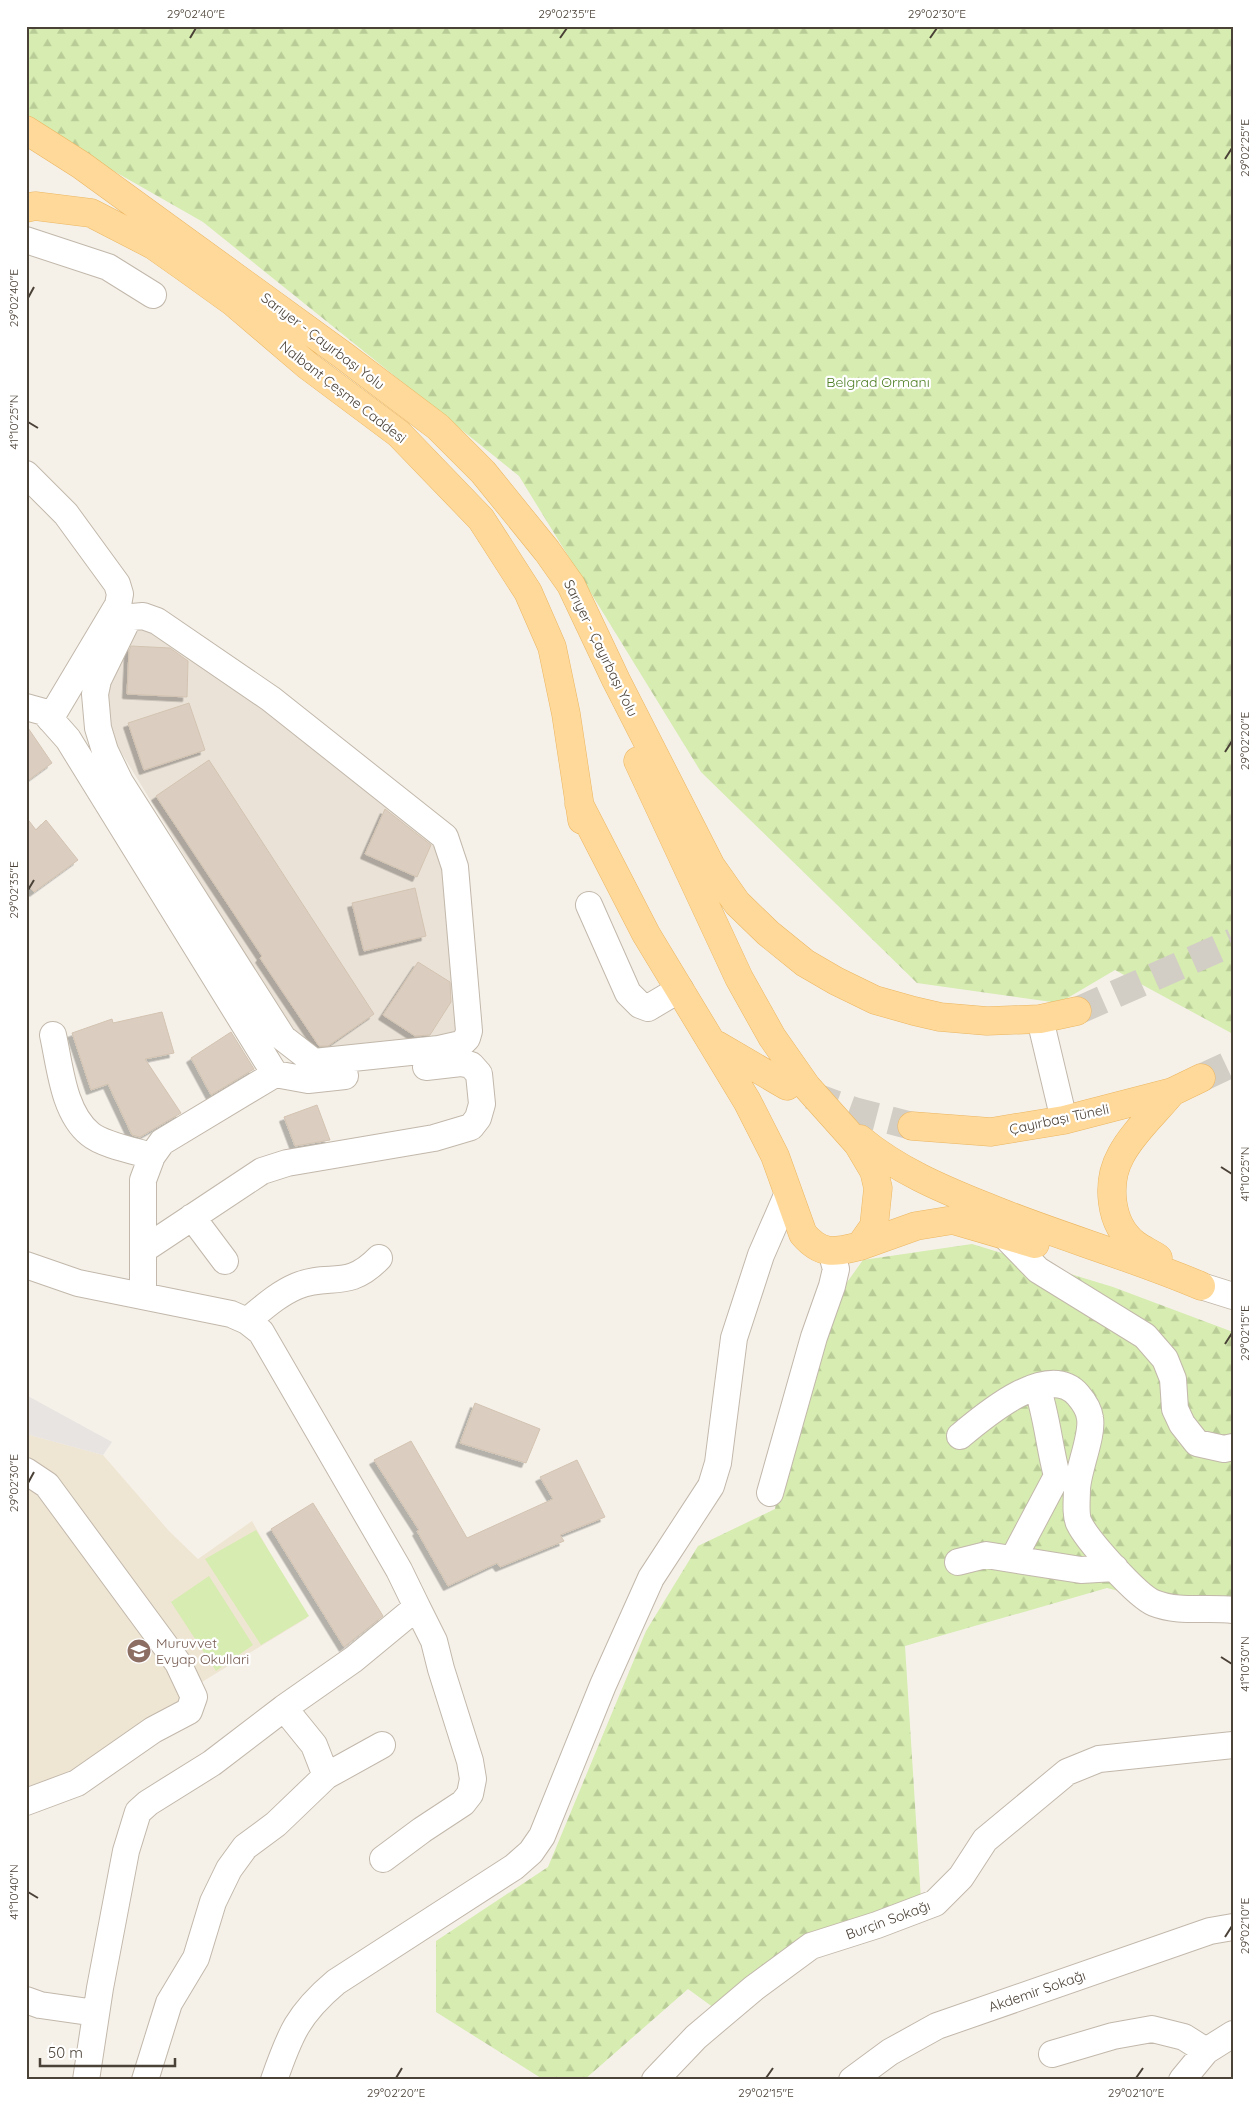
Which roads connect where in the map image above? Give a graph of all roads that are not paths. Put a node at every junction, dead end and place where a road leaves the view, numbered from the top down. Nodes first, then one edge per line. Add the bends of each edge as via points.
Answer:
1 (26, 130) edge
2 (26, 208) edge
3 (26, 240) edge
4 (153, 295) dead end
5 (26, 474) edge
6 (616, 680) junction
7 (26, 707) edge
8 (50, 719) junction
9 (589, 905) dead end
10 (195, 921) junction
11 (680, 989) junction
12 (1077, 1011) tunnel mouth
13 (1040, 1019) junction
14 (53, 1035) dead end
15 (714, 1043) junction
16 (275, 1074) junction
17 (1201, 1078) tunnel mouth
18 (787, 1086) tunnel mouth
19 (1172, 1092) junction
20 (830, 1114) junction
21 (1064, 1120) junction
22 (912, 1126) tunnel mouth
23 (152, 1156) junction
24 (788, 1193) junction
25 (192, 1216) junction
26 (1003, 1234) junction
27 (860, 1246) junction
28 (143, 1250) junction
29 (831, 1251) junction
30 (379, 1258) dead end
31 (225, 1261) dead end
32 (26, 1265) edge
33 (1201, 1286) junction
34 (143, 1296) junction
35 (1233, 1296) edge
36 (247, 1321) junction
37 (1037, 1388) junction
38 (960, 1436) dead end
39 (1233, 1447) edge
40 (26, 1471) edge
41 (770, 1493) dead end
42 (1013, 1559) junction
43 (958, 1562) dead end
44 (1115, 1568) junction
45 (417, 1607) junction
46 (1233, 1610) edge
47 (284, 1708) junction
48 (382, 1745) dead end
49 (1233, 1745) edge
50 (326, 1776) junction
51 (31, 1797) edge
52 (382, 1859) dead end
53 (1233, 1926) edge
54 (26, 2000) edge
55 (96, 2013) junction
56 (1233, 2034) edge
57 (1206, 2051) junction
58 (1052, 2054) dead end
59 (86, 2080) edge
60 (145, 2080) edge
61 (274, 2080) edge
62 (655, 2080) edge
63 (852, 2080) edge
64 (1182, 2080) edge

1 - 6 main road, Sarıyer - Çayırbaşı Yolu via 81,165 438,427 483,472 571,585
2 - 11 main road, Nalbant Çeşme Caddesi via 35,206 90,213 153,245 233,302 308,366 399,434 481,520 528,592 552,647 579,804 646,934
3 - 4 street via 108,267
5 - 8 street via 66,514 117,584 120,594 118,605
6 - 13 main road, Sarıyer - Çayırbaşı Yolu via 711,866 737,903 805,963 875,1000 914,1011 988,1021
6 - 20 main road via 632,748 739,978 772,1037 807,1088
7 - 8 street via 44,712
8 - 10 street via 68,739
9 - 11 street via 628,993 640,1005 648,1008
10 - 10 street via 120,782 98,728 98,680 132,617 143,616 157,621 271,699 445,836 455,867 467,1038 461,1044 439,1049 314,1062 283,1038
10 - 16 street
11 - 15 main road, Nalbant Çeşme Caddesi
12 - 13 main road, Sarıyer - Çayırbaşı Yolu
13 - 21 street
14 - 23 street via 69,1103 81,1123 91,1135
15 - 18 main road
15 - 24 main road via 775,1156
16 - 23 street via 162,1142
16 - 25 street via 308,1080 461,1063 471,1065 479,1074 482,1104 471,1127 434,1138 287,1163 262,1171
17 - 19 main road, Çayırbaşı Tüneli
19 - 21 main road, Çayırbaşı Tüneli
19 - 33 main road via 1121,1154 1113,1172 1112,1198 1117,1220 1134,1244
20 - 27 main road via 858,1144 874,1171 878,1188 874,1226
20 - 33 main road via 870,1148 956,1196 1160,1268
21 - 22 main road, Çayırbaşı Tüneli via 991,1132
23 - 28 street via 143,1180
24 - 29 main road via 803,1234 811,1243
24 - 61 street via 761,1254 734,1338 718,1463 711,1486 652,1578 603,1685 542,1836 531,1852 514,1867 336,1982 314,2000 291,2033
25 - 28 street
25 - 31 street
26 - 27 main road via 953,1220 916,1226
26 - 33 main road via 1136,1275
26 - 39 street via 1038,1270 1145,1336 1165,1359 1173,1379 1175,1409 1192,1437 1208,1447
27 - 29 main road
28 - 34 street
29 - 41 street via 836,1268
30 - 36 street via 368,1269 341,1280 299,1285 276,1297
32 - 34 street via 78,1283
33 - 35 street
34 - 36 street via 231,1314
36 - 45 street via 261,1332 399,1570
37 - 38 street via 1025,1391 989,1412
37 - 42 street via 1045,1411 1057,1476
37 - 44 street via 1052,1383 1071,1388 1086,1405 1091,1420 1077,1488 1078,1522
40 - 51 street via 47,1484 178,1663 194,1698 189,1712 153,1730 77,1782
42 - 43 street via 986,1555
42 - 44 street via 1081,1570
44 - 46 street via 1152,1602 1177,1610
45 - 47 street via 354,1659
45 - 52 street via 434,1641 473,1779 470,1794 463,1803
47 - 50 street via 314,1745
47 - 55 street via 212,1763 138,1812 126,1850
48 - 50 street
49 - 62 street, Burçin Sokağı via 1099,1759 1067,1772 985,1840 961,1877 935,1903 810,1946 718,2019
50 - 60 street via 276,1824 245,1847 230,1869 213,1902 196,1958 169,2003
53 - 63 street, Akdemir Sokağı via 1201,1934 937,2026 890,2052
54 - 55 street
55 - 59 street
56 - 57 street
57 - 58 street via 1184,2037 1152,2029 1113,2036
57 - 64 street

